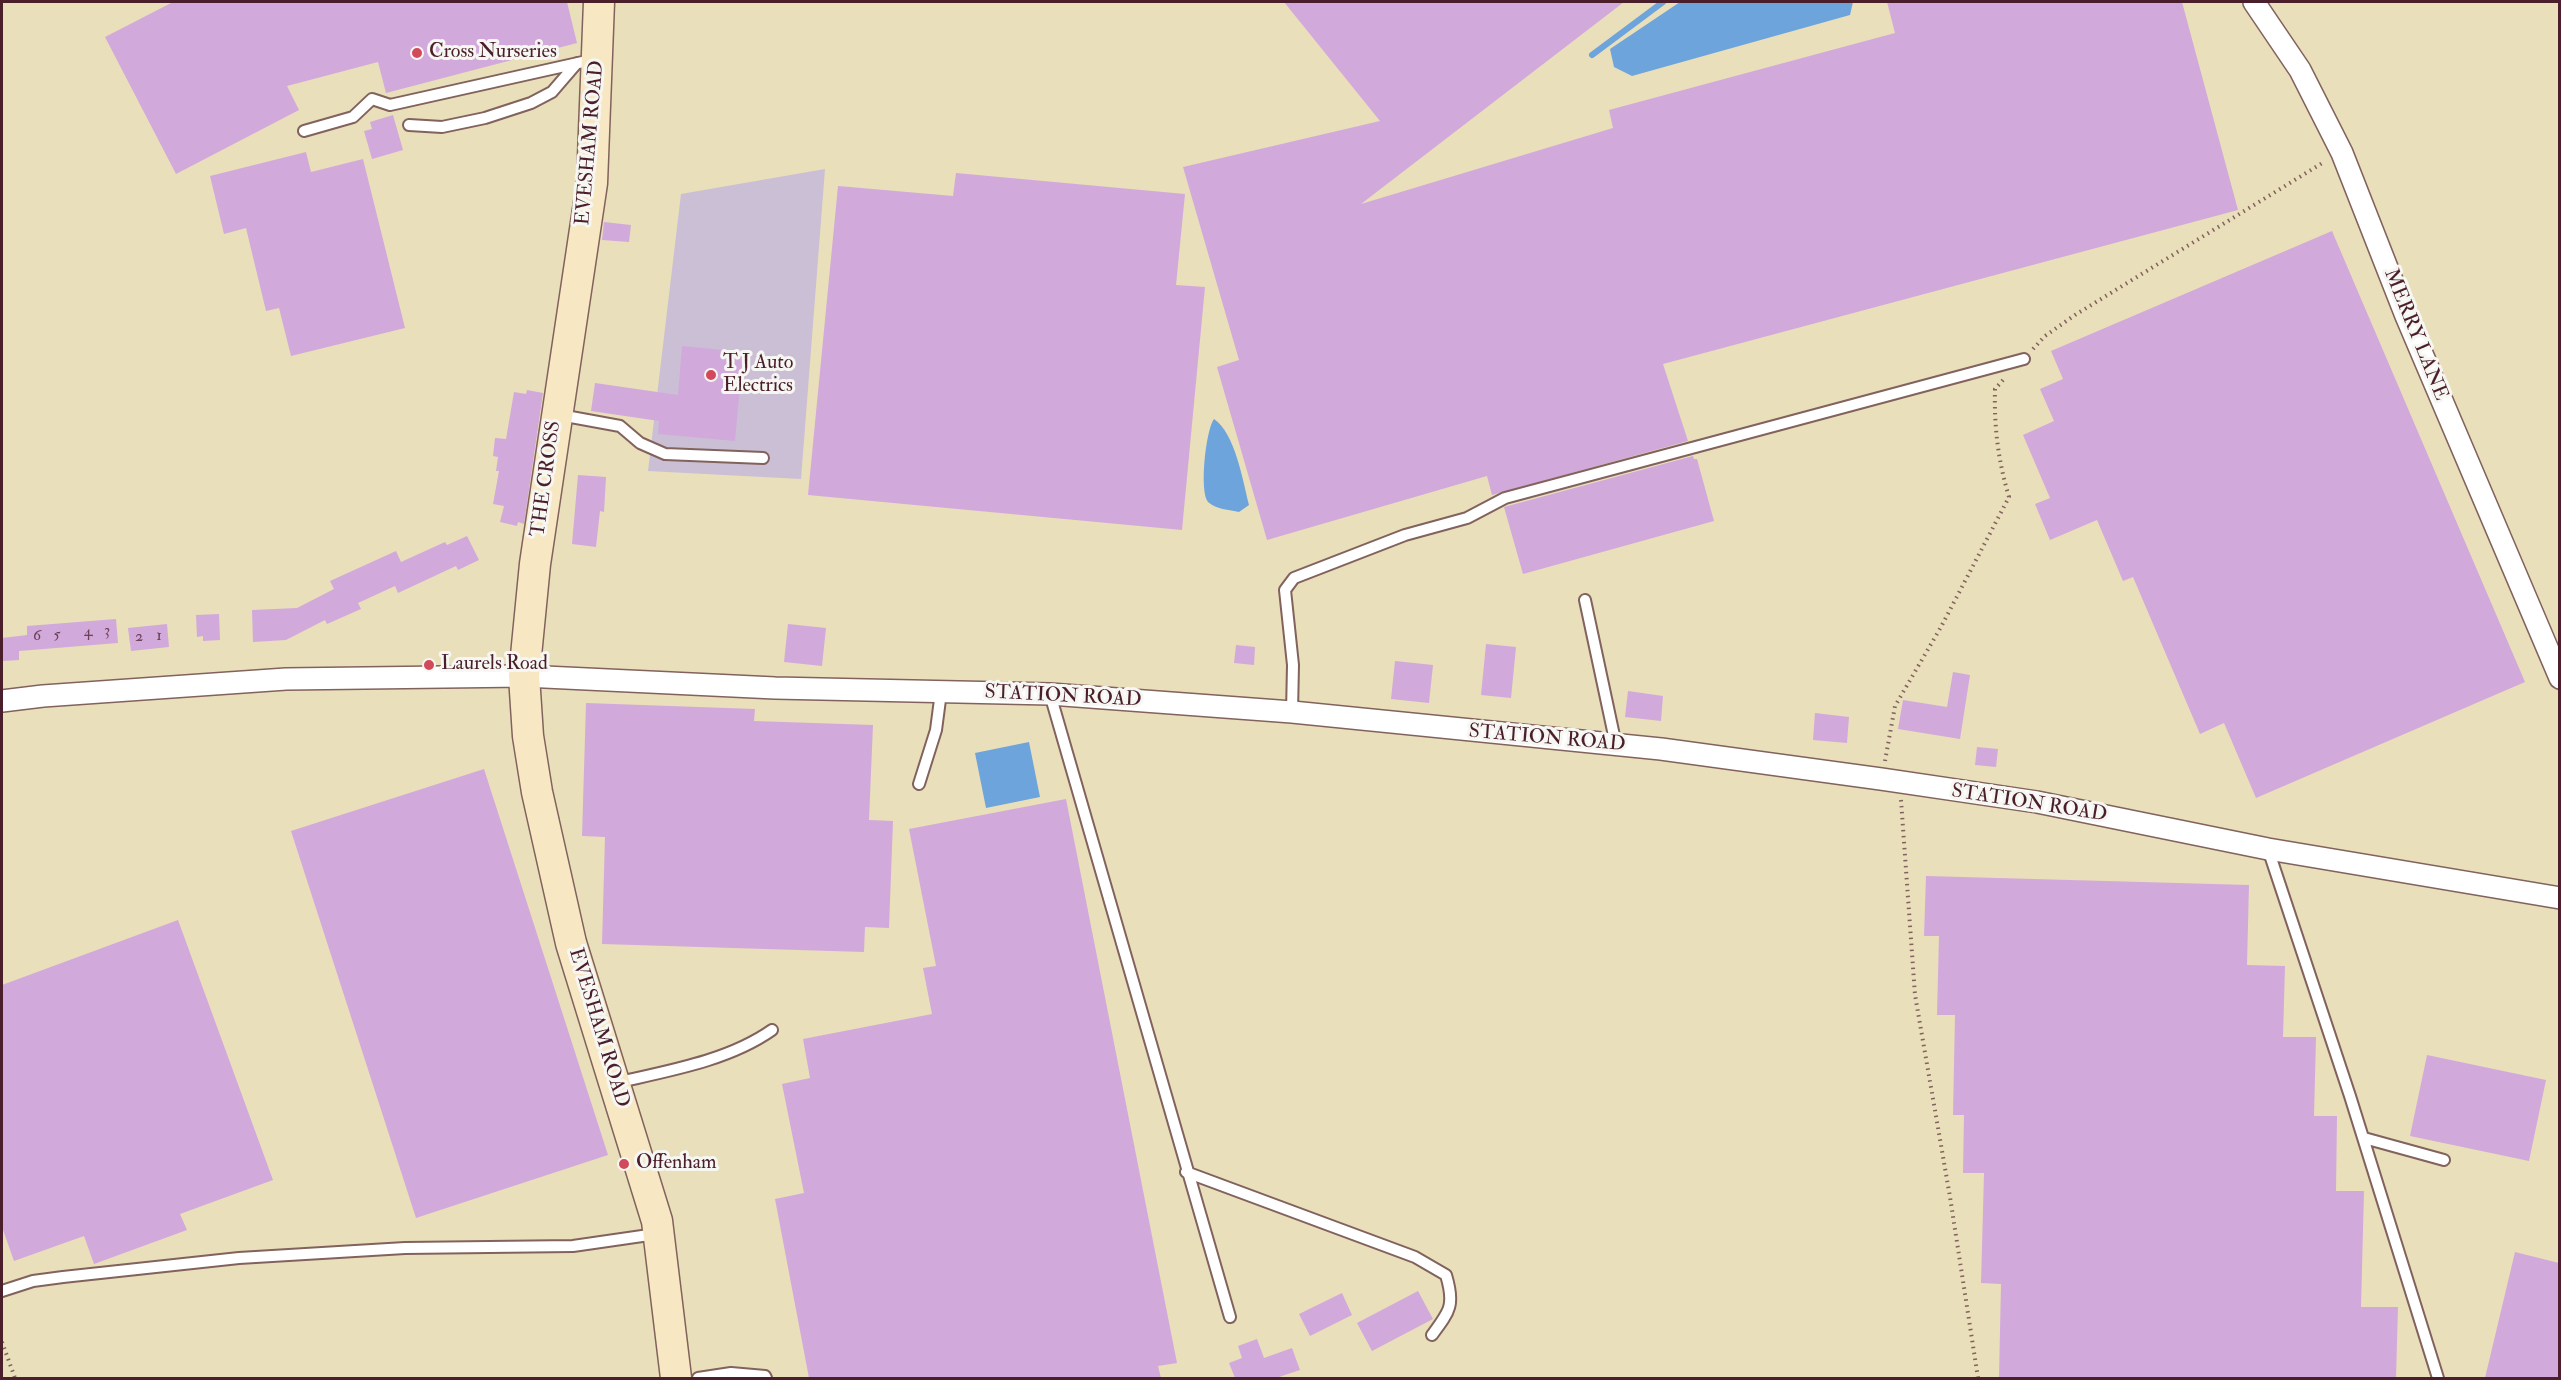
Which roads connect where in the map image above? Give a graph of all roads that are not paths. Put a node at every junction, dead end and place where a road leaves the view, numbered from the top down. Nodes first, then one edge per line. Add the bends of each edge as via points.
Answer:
1 (599, 2) edge
2 (2254, 2) edge
3 (588, 61) junction
4 (409, 126) dead end
5 (304, 131) dead end
6 (575, 283) joint
7 (2024, 359) road end
8 (557, 415) junction
9 (763, 458) dead end
10 (1585, 600) dead end
11 (524, 676) junction
12 (2559, 678) edge
13 (941, 692) junction
14 (1050, 694) junction
15 (2, 701) edge
16 (1292, 712) junction
17 (1616, 746) junction
18 (919, 784) dead end
19 (2268, 849) junction
20 (2559, 898) edge
21 (772, 1030) dead end
22 (615, 1083) junction
23 (2364, 1138) junction
24 (2444, 1160) dead end
25 (1186, 1172) junction
26 (659, 1234) junction
27 (2, 1291) edge
28 (1230, 1317) dead end
29 (1432, 1335) dead end
30 (676, 1378) edge
31 (698, 1378) edge
32 (766, 1378) edge
33 (2438, 1378) edge

1 - 3 main road, EVESHAM ROAD
2 - 12 street, MERRY LANE via 2300,70 2342,153 2406,316
3 - 4 lane via 552,92 531,103 442,127
3 - 5 lane via 390,105 372,99 353,117
3 - 6 main road, EVESHAM ROAD via 592,183
6 - 8 main road, THE CROSS
7 - 16 lane via 1505,498 1467,518 1405,535 1294,578 1285,590 1293,665
8 - 9 lane via 620,426 640,443 665,454
8 - 11 main road, THE CROSS via 535,564
10 - 17 lane
11 - 13 street, STATION ROAD
11 - 15 street via 286,680
11 - 22 main road, EVESHAM ROAD via 537,792 565,920
13 - 14 street, STATION ROAD
13 - 18 lane via 936,730
14 - 16 street, STATION ROAD
14 - 25 lane
16 - 17 street, STATION ROAD
17 - 19 street, STATION ROAD via 2037,802
19 - 20 street, STATION ROAD
19 - 23 lane
21 - 22 lane via 751,1045
22 - 26 main road, EVESHAM ROAD
23 - 24 lane
23 - 33 lane
25 - 28 lane
25 - 29 lane via 1415,1257 1446,1275 1451,1292 1450,1311
26 - 27 lane via 573,1246 405,1248 240,1258 33,1281
26 - 30 main road, EVESHAM ROAD
31 - 32 lane via 731,1373

